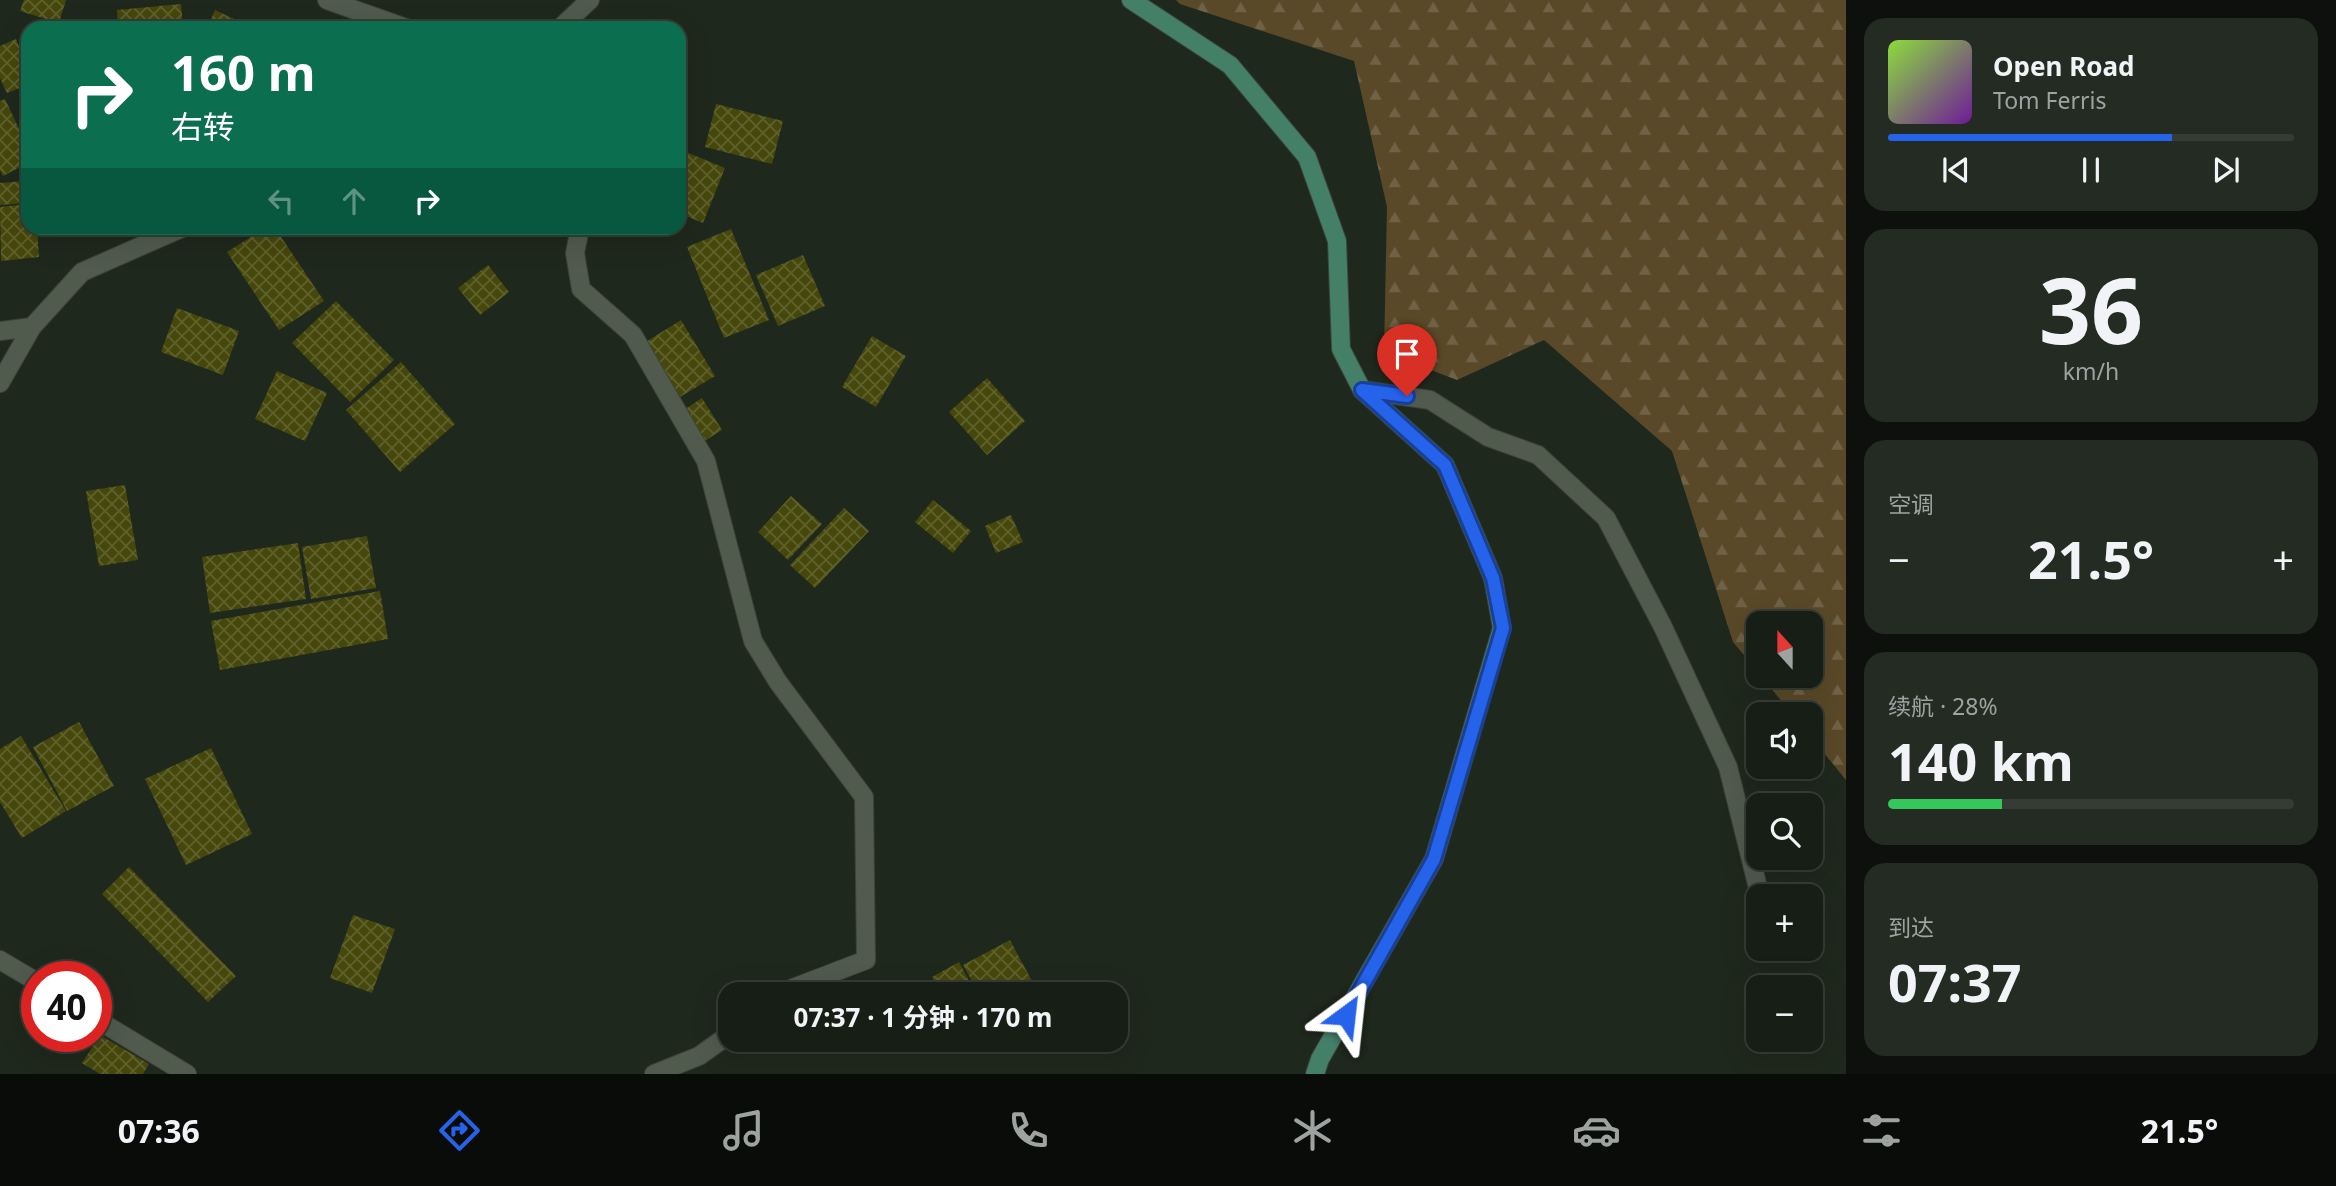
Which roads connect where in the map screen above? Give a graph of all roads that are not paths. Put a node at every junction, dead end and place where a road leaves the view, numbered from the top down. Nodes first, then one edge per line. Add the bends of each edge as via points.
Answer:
1 (327, 0) edge
2 (590, 0) edge
3 (1131, 0) edge
4 (386, 21) edge
5 (568, 21) edge
6 (165, 235) edge
7 (579, 235) edge
8 (32, 327) junction
9 (0, 331) edge
10 (0, 383) edge
11 (1362, 390) junction
12 (1757, 884) edge
13 (0, 960) edge
14 (21, 972) edge
15 (809, 982) edge
16 (112, 1029) edge
17 (718, 1043) edge
18 (187, 1074) edge
19 (654, 1074) edge
20 (1315, 1074) edge

1 - 4 street
2 - 5 street
3 - 11 street via 1230,65 1307,157 1337,241 1341,349
6 - 8 street via 82,272
7 - 15 street via 575,253 581,289 633,335 706,461 752,641 864,797 866,960
8 - 9 street
8 - 10 street
11 - 12 street via 1430,400 1488,437 1538,455 1606,518 1728,767
11 - 20 street via 1445,465 1493,578 1503,628 1434,859
13 - 14 street
16 - 18 street
17 - 19 street via 699,1056

